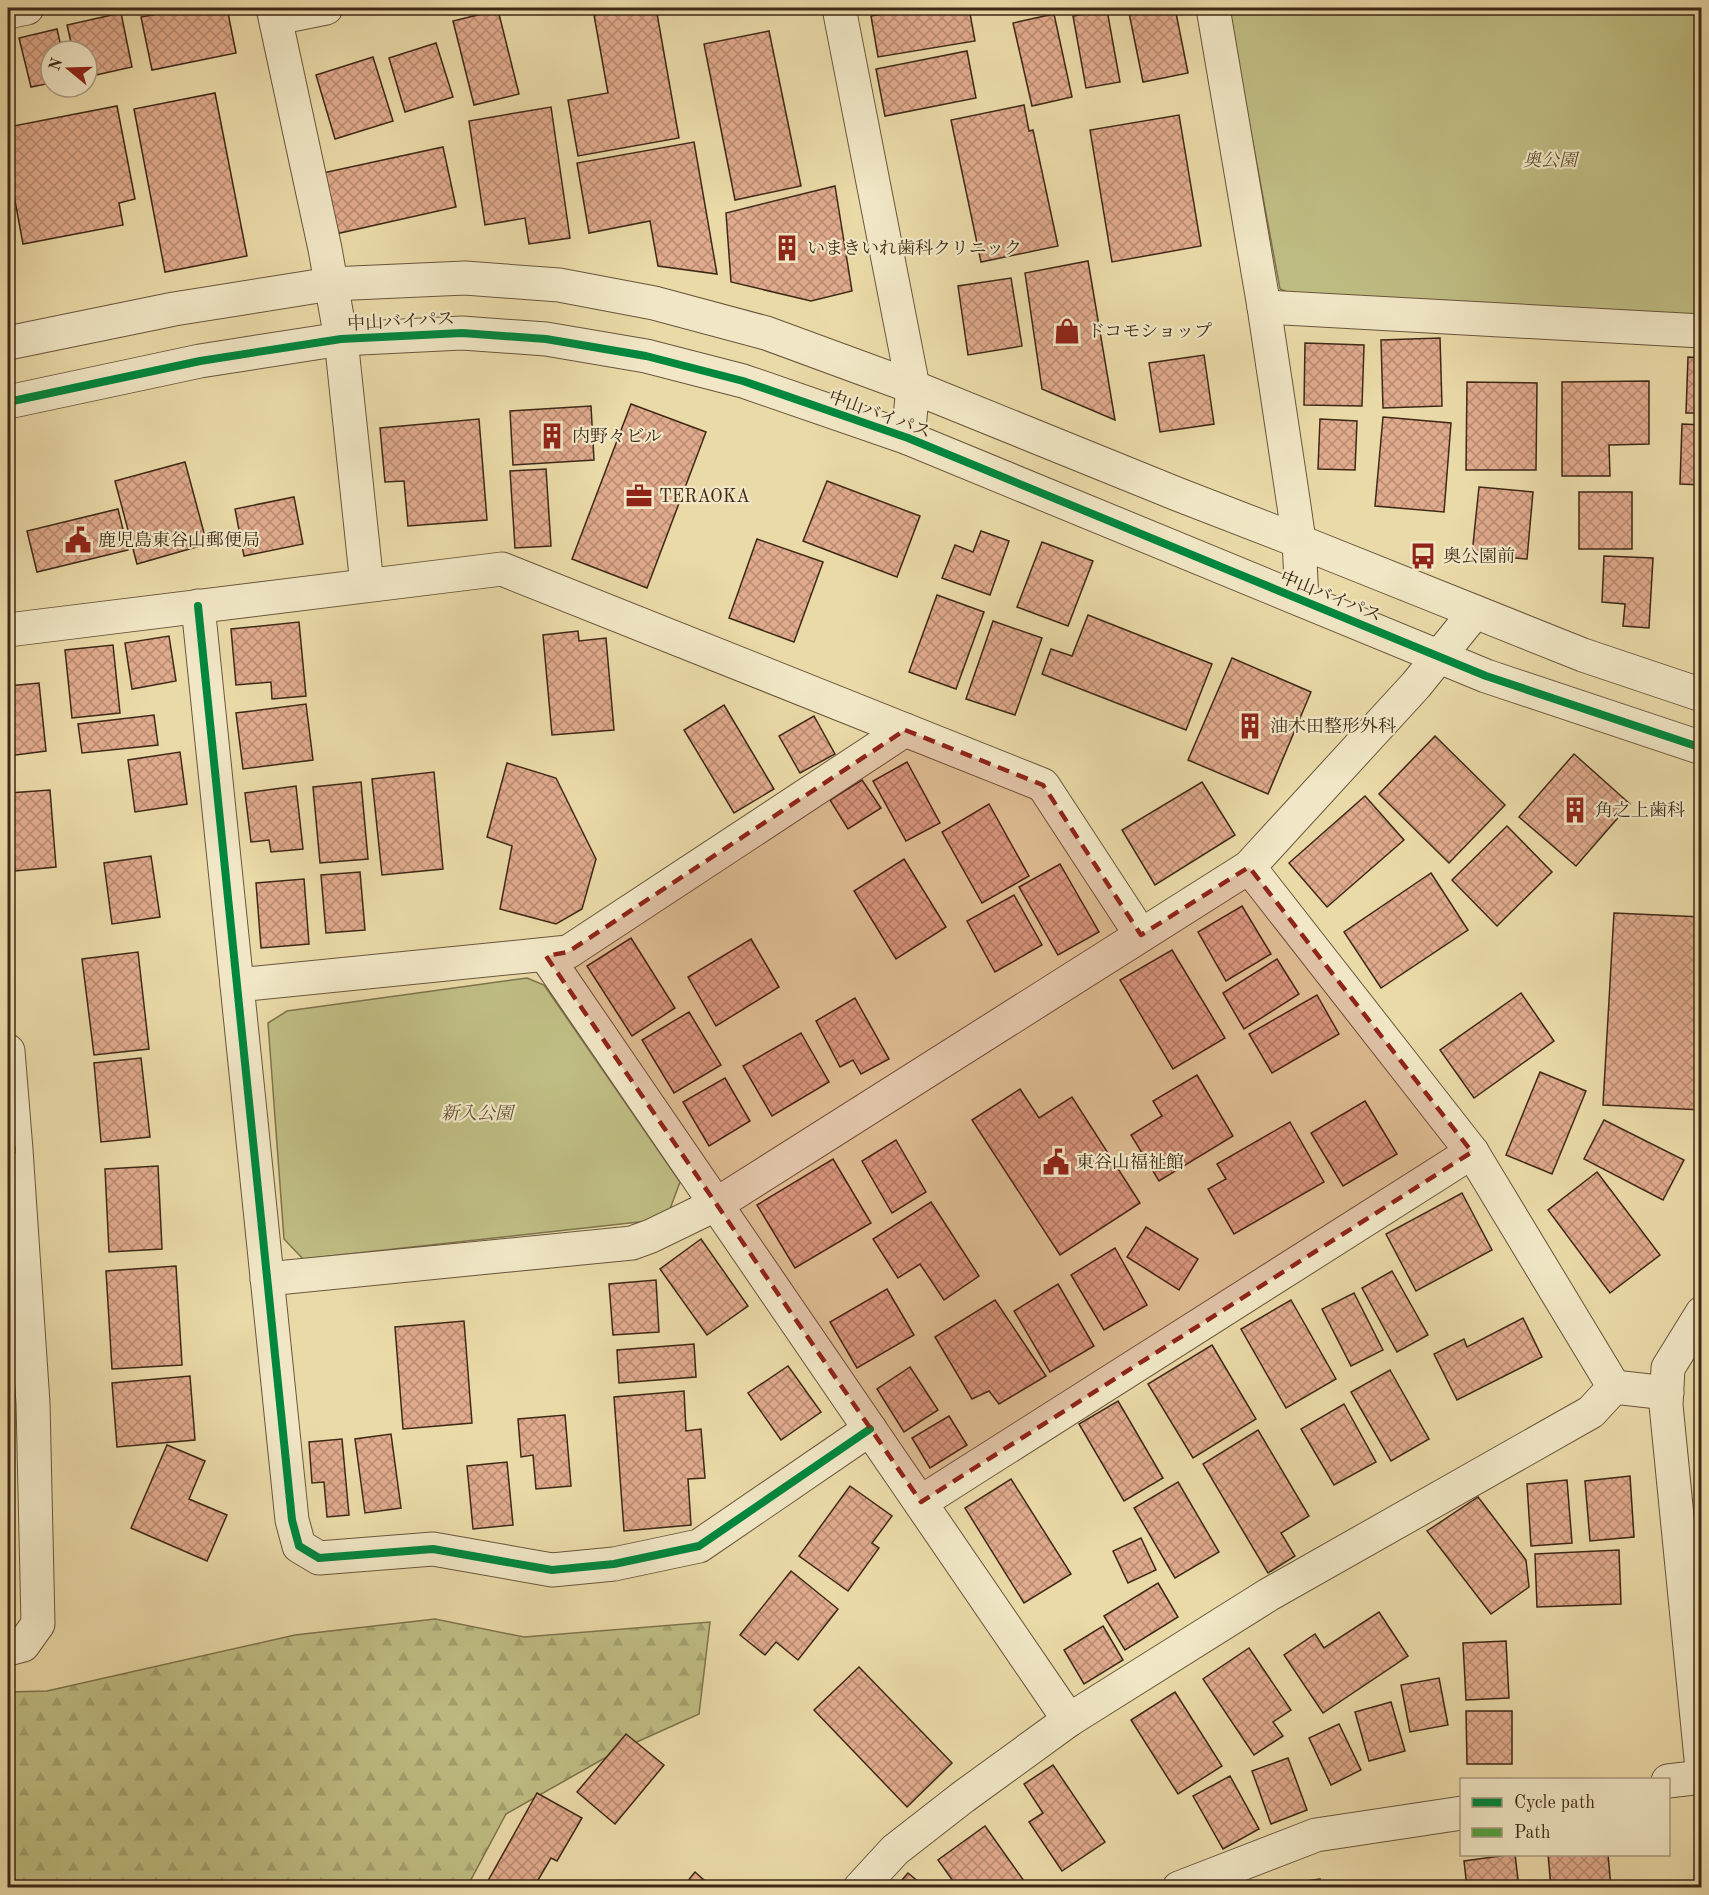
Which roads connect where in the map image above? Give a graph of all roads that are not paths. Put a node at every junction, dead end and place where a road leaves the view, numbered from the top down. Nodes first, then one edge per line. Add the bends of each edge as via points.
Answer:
1 (27, 8) edge
2 (326, 8) edge
3 (839, 8) edge
4 (1213, 8) edge
5 (8, 12) edge
6 (274, 13) edge
7 (331, 284) junction
8 (1264, 307) junction
9 (1701, 331) edge
10 (341, 339) junction
11 (8, 343) edge
12 (913, 387) junction
13 (8, 402) edge
14 (908, 438) junction
15 (1299, 541) junction
16 (367, 585) junction
17 (1302, 600) junction
18 (198, 606) junction
19 (1475, 612) junction
20 (8, 630) edge
21 (1440, 657) junction
22 (1701, 695) edge
23 (905, 730) junction
24 (1701, 748) edge
25 (1249, 867) junction
26 (1141, 935) junction
27 (546, 956) junction
28 (237, 985) junction
29 (8, 1051) edge
30 (1472, 1152) junction
31 (717, 1204) junction
32 (267, 1279) junction
33 (1701, 1312) edge
34 (1614, 1387) junction
35 (1667, 1393) junction
36 (20, 1404) edge
37 (870, 1429) junction
38 (921, 1502) junction
39 (8, 1649) edge
40 (1069, 1720) junction
41 (1701, 1769) edge
42 (1701, 1777) edge
43 (1670, 1781) edge
44 (1460, 1813) edge
45 (860, 1887) edge
46 (1179, 1887) edge

1 - 5 street
2 - 6 street
3 - 12 street
4 - 8 street
6 - 7 street
7 - 10 street
7 - 11 street, 中山バイパス via 174,309
7 - 12 street, 中山バイパス via 465,278 559,285 654,303 766,333
8 - 9 street
8 - 15 street
10 - 13 street, 中山バイパス via 200,361
10 - 14 street, 中山バイパス via 462,333 546,339 634,354 743,381
10 - 16 street
12 - 14 street
12 - 15 street, 中山バイパス
14 - 17 street, 中山バイパス
15 - 17 street
15 - 19 street, 中山バイパス
16 - 18 street
16 - 23 street via 501,569
17 - 21 street, 中山バイパス
18 - 20 street
18 - 28 street
19 - 21 street
19 - 22 street, 中山バイパス via 1583,655
21 - 24 street, 中山バイパス
21 - 25 street
23 - 26 street via 1043,785
23 - 27 street via 568,952
25 - 26 street
25 - 30 street
26 - 31 street
27 - 28 street
27 - 31 street
28 - 32 street
29 - 36 street via 16,1150
30 - 34 street
30 - 38 street
31 - 32 street via 632,1243
31 - 37 street
32 - 37 street via 292,1520 299,1546 319,1558 433,1549 552,1570 614,1564 699,1546
33 - 35 street via 1668,1368
34 - 35 street
34 - 40 street via 1591,1412 1268,1595
35 - 41 street
36 - 39 street via 38,1624 23,1645
37 - 38 street
38 - 40 street
40 - 45 street via 904,1844
42 - 43 street
44 - 46 street via 1316,1835

